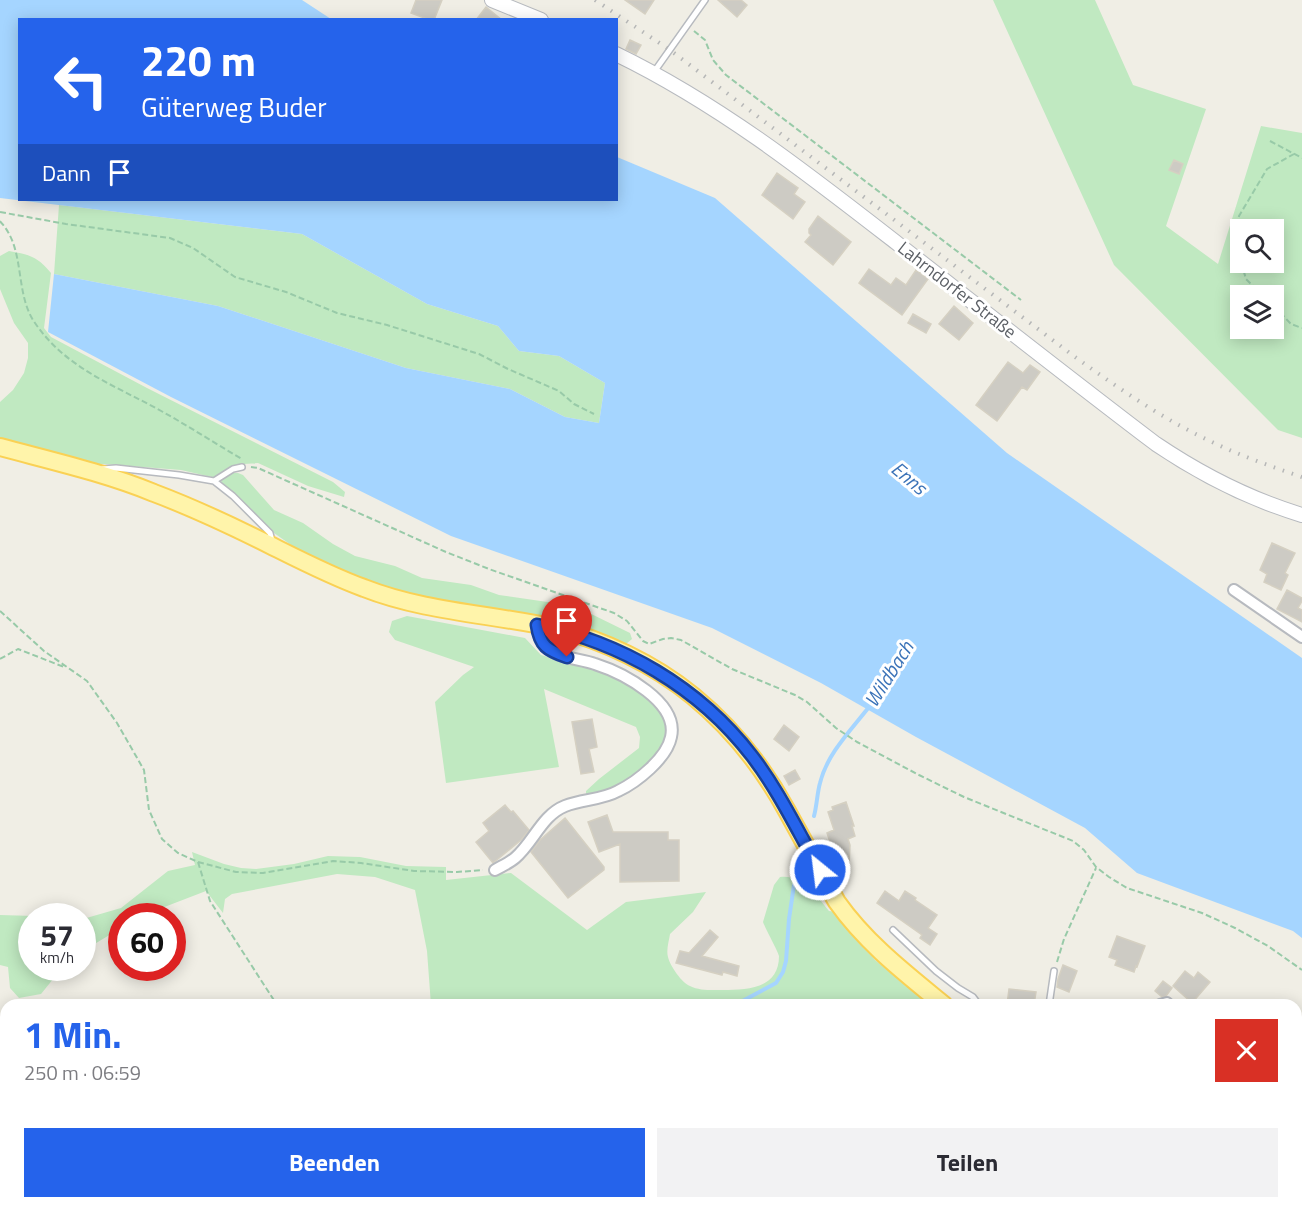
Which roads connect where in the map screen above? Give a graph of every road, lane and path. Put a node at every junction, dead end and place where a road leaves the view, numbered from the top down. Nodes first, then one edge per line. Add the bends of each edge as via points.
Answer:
1 (493, 0) edge
2 (705, 0) edge
3 (536, 18) edge
4 (687, 26) junction
5 (618, 55) edge
6 (653, 74) junction
7 (1270, 141) dead end
8 (1294, 154) junction
9 (1302, 158) edge
10 (0, 212) edge
11 (1239, 219) edge
12 (0, 221) edge
13 (1021, 300) dead end
14 (1284, 317) edge
15 (1302, 328) edge
16 (594, 414) dead end
17 (0, 447) edge
18 (242, 467) joint
19 (258, 468) junction
20 (92, 471) junction
21 (214, 481) junction
22 (1302, 515) edge
23 (272, 546) junction
24 (1234, 590) dead end
25 (0, 611) edge
26 (537, 625) junction
27 (1302, 638) edge
28 (0, 659) edge
29 (70, 669) junction
30 (198, 862) junction
31 (1096, 867) junction
32 (495, 870) joint
33 (893, 930) dead end
34 (1302, 970) edge
35 (1054, 971) joint
36 (273, 999) edge
37 (937, 999) edge
38 (975, 999) edge
39 (1050, 999) edge

1 - 3 street
2 - 4 lane
4 - 6 lane
4 - 13 path via 705,40 713,60 726,75
5 - 6 street, Lahrndorfer Straße
6 - 22 street, Lahrndorfer Straße via 750,132 806,173 1173,456 1235,490
7 - 8 path
8 - 9 path
8 - 11 path via 1267,169
10 - 16 path via 170,238 193,248 235,277 338,313 479,354 559,391
12 - 19 path via 16,251 32,318 62,352 81,369
14 - 15 path
17 - 20 main road
18 - 19 path
18 - 21 lane
19 - 31 path via 446,552 614,613 649,644 663,639 681,640 732,669 795,695 857,742 963,797 1073,841
20 - 21 lane via 116,468
20 - 23 main road via 152,492
21 - 23 lane via 270,533
23 - 26 main road via 365,589 404,601
24 - 27 street
25 - 29 path
26 - 32 street via 539,639 553,652 596,664 631,680 655,697 671,721 670,743 661,757 618,791 565,806 553,814 516,857
26 - 37 main road via 586,637 642,663 692,695 715,716 769,780 836,899 855,925
28 - 29 path via 18,649
29 - 30 path via 87,681 144,770 149,810 162,839 178,854
30 - 32 path via 236,872 263,873 333,861 414,871
30 - 36 path via 210,901
31 - 34 path via 1127,888 1235,928
31 - 35 path
33 - 38 lane via 936,971
35 - 39 lane

